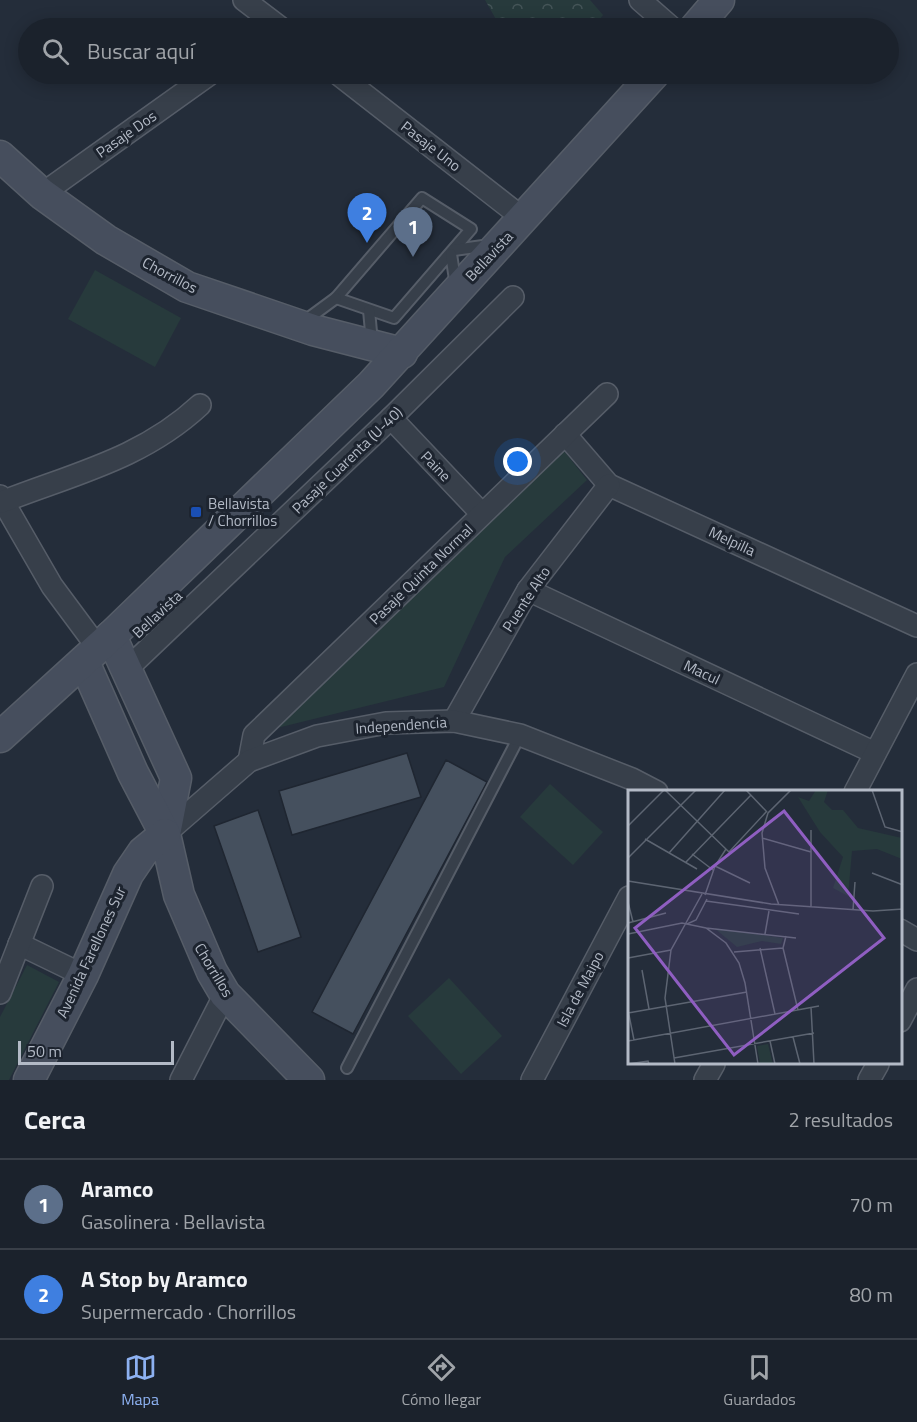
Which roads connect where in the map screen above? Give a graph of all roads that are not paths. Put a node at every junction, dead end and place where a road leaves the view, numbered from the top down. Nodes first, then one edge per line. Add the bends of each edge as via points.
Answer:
1 (244, 0) edge
2 (640, 0) edge
3 (719, 0) edge
4 (265, 18) edge
5 (661, 18) edge
6 (703, 18) edge
7 (196, 84) edge
8 (351, 84) edge
9 (645, 84) edge
10 (0, 156) edge
11 (42, 194) junction
12 (524, 219) junction
13 (501, 244) junction
14 (453, 252) junction
15 (457, 292) junction
16 (513, 297) dead end
17 (336, 298) junction
18 (369, 310) junction
19 (299, 325) junction
20 (373, 346) junction
21 (402, 353) junction
22 (607, 394) dead end
23 (200, 405) dead end
24 (391, 418) junction
25 (565, 434) junction
26 (609, 485) junction
27 (1, 499) edge
28 (482, 514) junction
29 (8, 529) edge
30 (528, 590) junction
31 (917, 626) edge
32 (105, 657) junction
33 (917, 674) edge
34 (454, 721) junction
35 (520, 735) junction
36 (0, 737) edge
37 (0, 750) edge
38 (875, 753) junction
39 (249, 761) junction
40 (653, 790) edge
41 (856, 790) edge
42 (165, 834) junction
43 (42, 886) dead end
44 (628, 899) edge
45 (902, 931) edge
46 (917, 940) edge
47 (19, 944) junction
48 (82, 975) junction
49 (917, 989) edge
50 (0, 993) edge
51 (225, 994) junction
52 (902, 1017) edge
53 (713, 1065) edge
54 (878, 1065) edge
55 (347, 1068) dead end
56 (29, 1080) edge
57 (181, 1080) edge
58 (309, 1080) edge
59 (532, 1080) edge
60 (705, 1080) edge
61 (870, 1080) edge

1 - 4 street
2 - 5 street
3 - 6 street
7 - 11 street, Pasaje Dos
8 - 12 street, Pasaje Uno
9 - 12 street, Bellavista
10 - 11 street, Chorrillos
11 - 19 street, Chorrillos via 106,240 187,287
12 - 13 street, Bellavista
13 - 14 lane
13 - 15 street, Bellavista
14 - 15 lane
14 - 17 lane via 471,229 422,198
14 - 18 lane via 394,318
15 - 21 street, Bellavista
16 - 24 street, Pasaje Cuarenta (U-40)
17 - 18 lane
17 - 19 lane
18 - 20 lane
19 - 20 street, Chorrillos
20 - 21 street, Chorrillos
21 - 32 street, Bellavista
22 - 25 street, Pasaje Quinta Normal
23 - 27 street via 147,446 104,465
24 - 28 street, Paine
24 - 32 street, Pasaje Cuarenta (U-40)
25 - 26 street, Melpilla
25 - 28 street, Pasaje Quinta Normal
26 - 30 street, Puente Alto
26 - 31 street, Melpilla
27 - 29 street
28 - 39 street, Pasaje Quinta Normal via 254,735
29 - 32 street
30 - 34 street, Puente Alto
30 - 38 street, Macul
32 - 36 street, Bellavista
32 - 37 street, Bellavista via 33,730
32 - 42 street, Chorrillos via 133,773
33 - 38 street
34 - 35 street, Independencia
34 - 39 street, Independencia via 352,728 291,744
35 - 40 street, Independencia
35 - 55 lane
38 - 41 street
39 - 42 street, Independencia
42 - 48 street, Avenida Farellones Sur via 144,852 128,874
42 - 51 street, Chorrillos via 189,924
43 - 47 street
44 - 59 street, Isla de Maipo
45 - 46 street
47 - 48 street
47 - 50 street
48 - 56 street, Avenida Farellones Sur
49 - 52 street
51 - 57 street
51 - 58 street, Chorrillos
53 - 60 street
54 - 61 street

